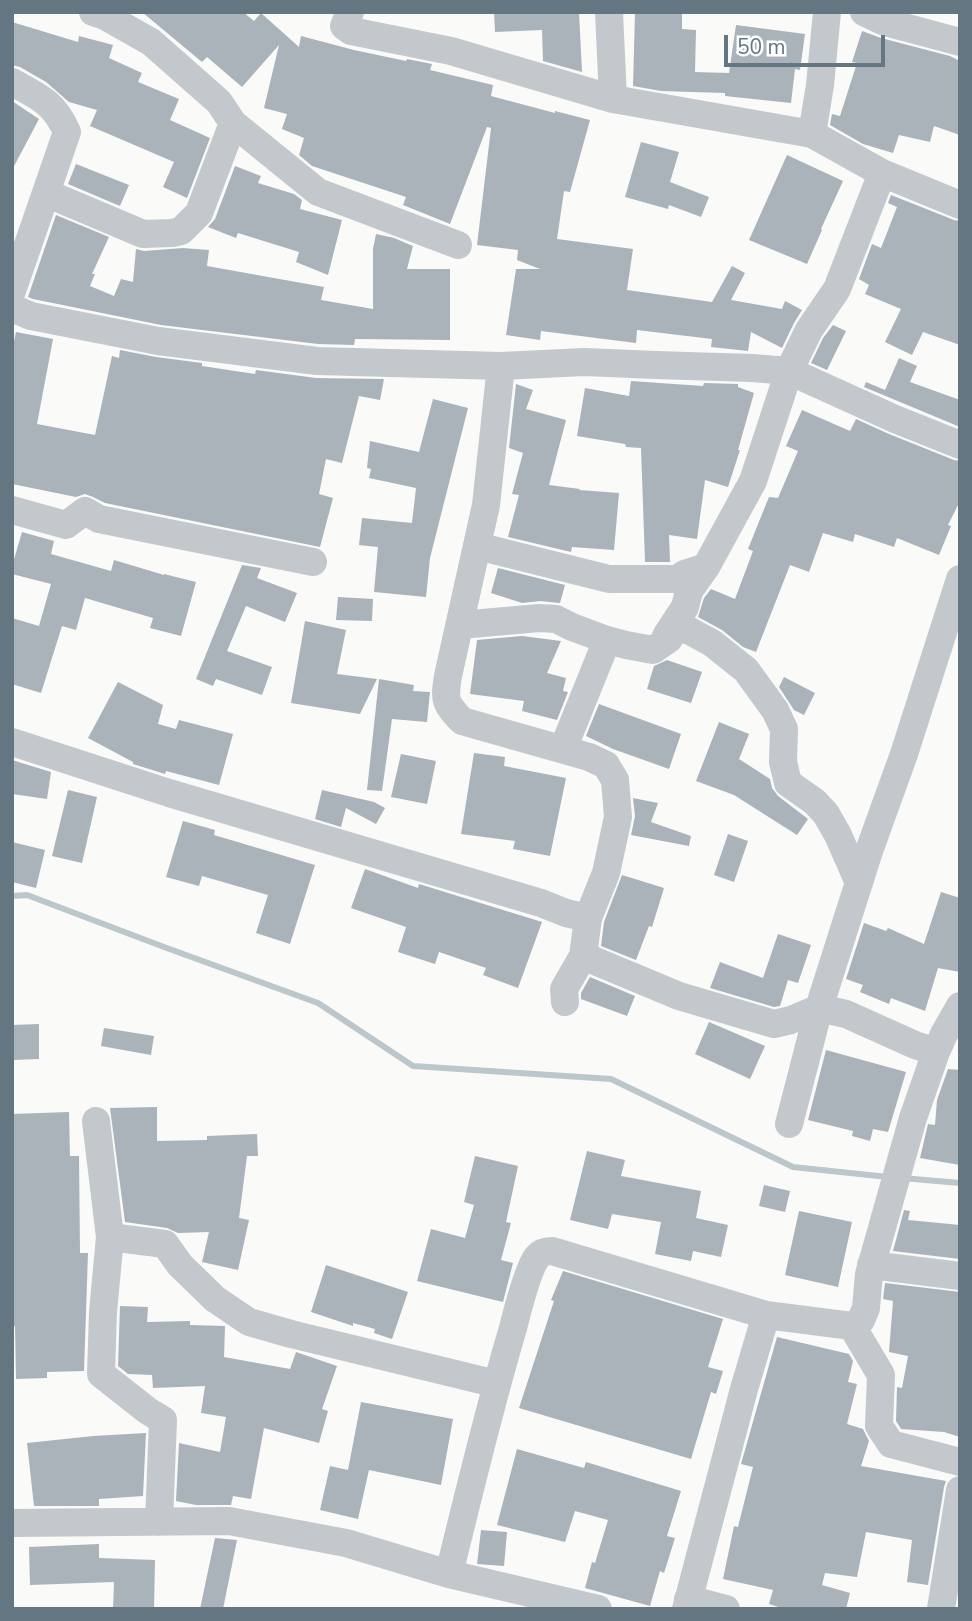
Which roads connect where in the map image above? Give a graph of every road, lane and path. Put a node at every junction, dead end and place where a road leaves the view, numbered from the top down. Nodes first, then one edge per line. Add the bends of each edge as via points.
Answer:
1 (93, 12) edge
2 (350, 12) edge
3 (609, 12) edge
4 (827, 12) edge
5 (864, 12) edge
6 (960, 42) edge
7 (12, 82) edge
8 (613, 99) junction
9 (233, 123) junction
10 (812, 134) junction
11 (882, 173) junction
12 (46, 193) junction
13 (960, 205) edge
14 (458, 245) dead end
15 (12, 291) edge
16 (12, 307) edge
17 (501, 366) junction
18 (789, 371) junction
19 (960, 445) edge
20 (12, 510) edge
21 (477, 546) junction
22 (313, 562) dead end
23 (706, 566) junction
24 (960, 579) edge
25 (460, 625) junction
26 (672, 628) junction
27 (607, 639) junction
28 (12, 742) edge
29 (563, 750) junction
30 (859, 883) junction
31 (588, 918) junction
32 (583, 956) junction
33 (565, 1002) dead end
34 (960, 1006) edge
35 (819, 1008) junction
36 (936, 1052) junction
37 (96, 1121) dead end
38 (789, 1124) dead end
39 (110, 1237) junction
40 (871, 1265) junction
41 (960, 1276) edge
42 (766, 1315) junction
43 (852, 1326) junction
44 (497, 1384) junction
45 (960, 1462) edge
46 (960, 1490) edge
47 (159, 1522) junction
48 (12, 1523) edge
49 (449, 1574) junction
50 (687, 1604) edge
51 (598, 1609) edge
52 (726, 1609) edge
53 (941, 1609) edge

1 - 9 street via 151,42 219,102
2 - 8 street via 344,26 351,31 451,51
3 - 8 street
4 - 10 street
5 - 6 street via 884,22
7 - 12 street via 51,104 67,132
8 - 10 street
9 - 12 street via 199,213 181,231 143,234
9 - 14 street via 318,192
10 - 11 street
11 - 13 street
11 - 18 street via 837,289
12 - 15 street
16 - 17 street via 31,316 158,341 291,358
17 - 18 street via 584,362
17 - 21 street via 486,505
18 - 19 street
18 - 23 street via 753,481
20 - 22 street via 66,525 85,511 99,519
21 - 23 street via 609,579 679,579
21 - 25 street
23 - 26 street
24 - 30 street
25 - 27 street via 556,619
25 - 29 street via 445,696 450,708 462,721
26 - 27 street via 666,636 669,639 653,650
26 - 30 street via 712,643 746,670 784,729 788,783 826,814
27 - 29 street
28 - 31 street
29 - 31 street via 606,765 615,780 618,817 606,873
30 - 35 street
31 - 32 street
32 - 33 street via 564,989
32 - 35 street via 679,996 774,1024
34 - 36 street
35 - 36 street via 846,1014
35 - 38 street
36 - 40 street
37 - 39 street
39 - 44 street via 165,1244 215,1299 249,1322
39 - 47 street via 102,1374 163,1420
40 - 41 street
40 - 43 street via 866,1308
42 - 43 street
42 - 44 street via 544,1251 533,1264
42 - 50 street
43 - 45 street via 881,1375 879,1426 891,1444
44 - 49 street
46 - 53 street
47 - 48 street
47 - 49 street via 229,1521 346,1543
49 - 51 street
50 - 52 street

